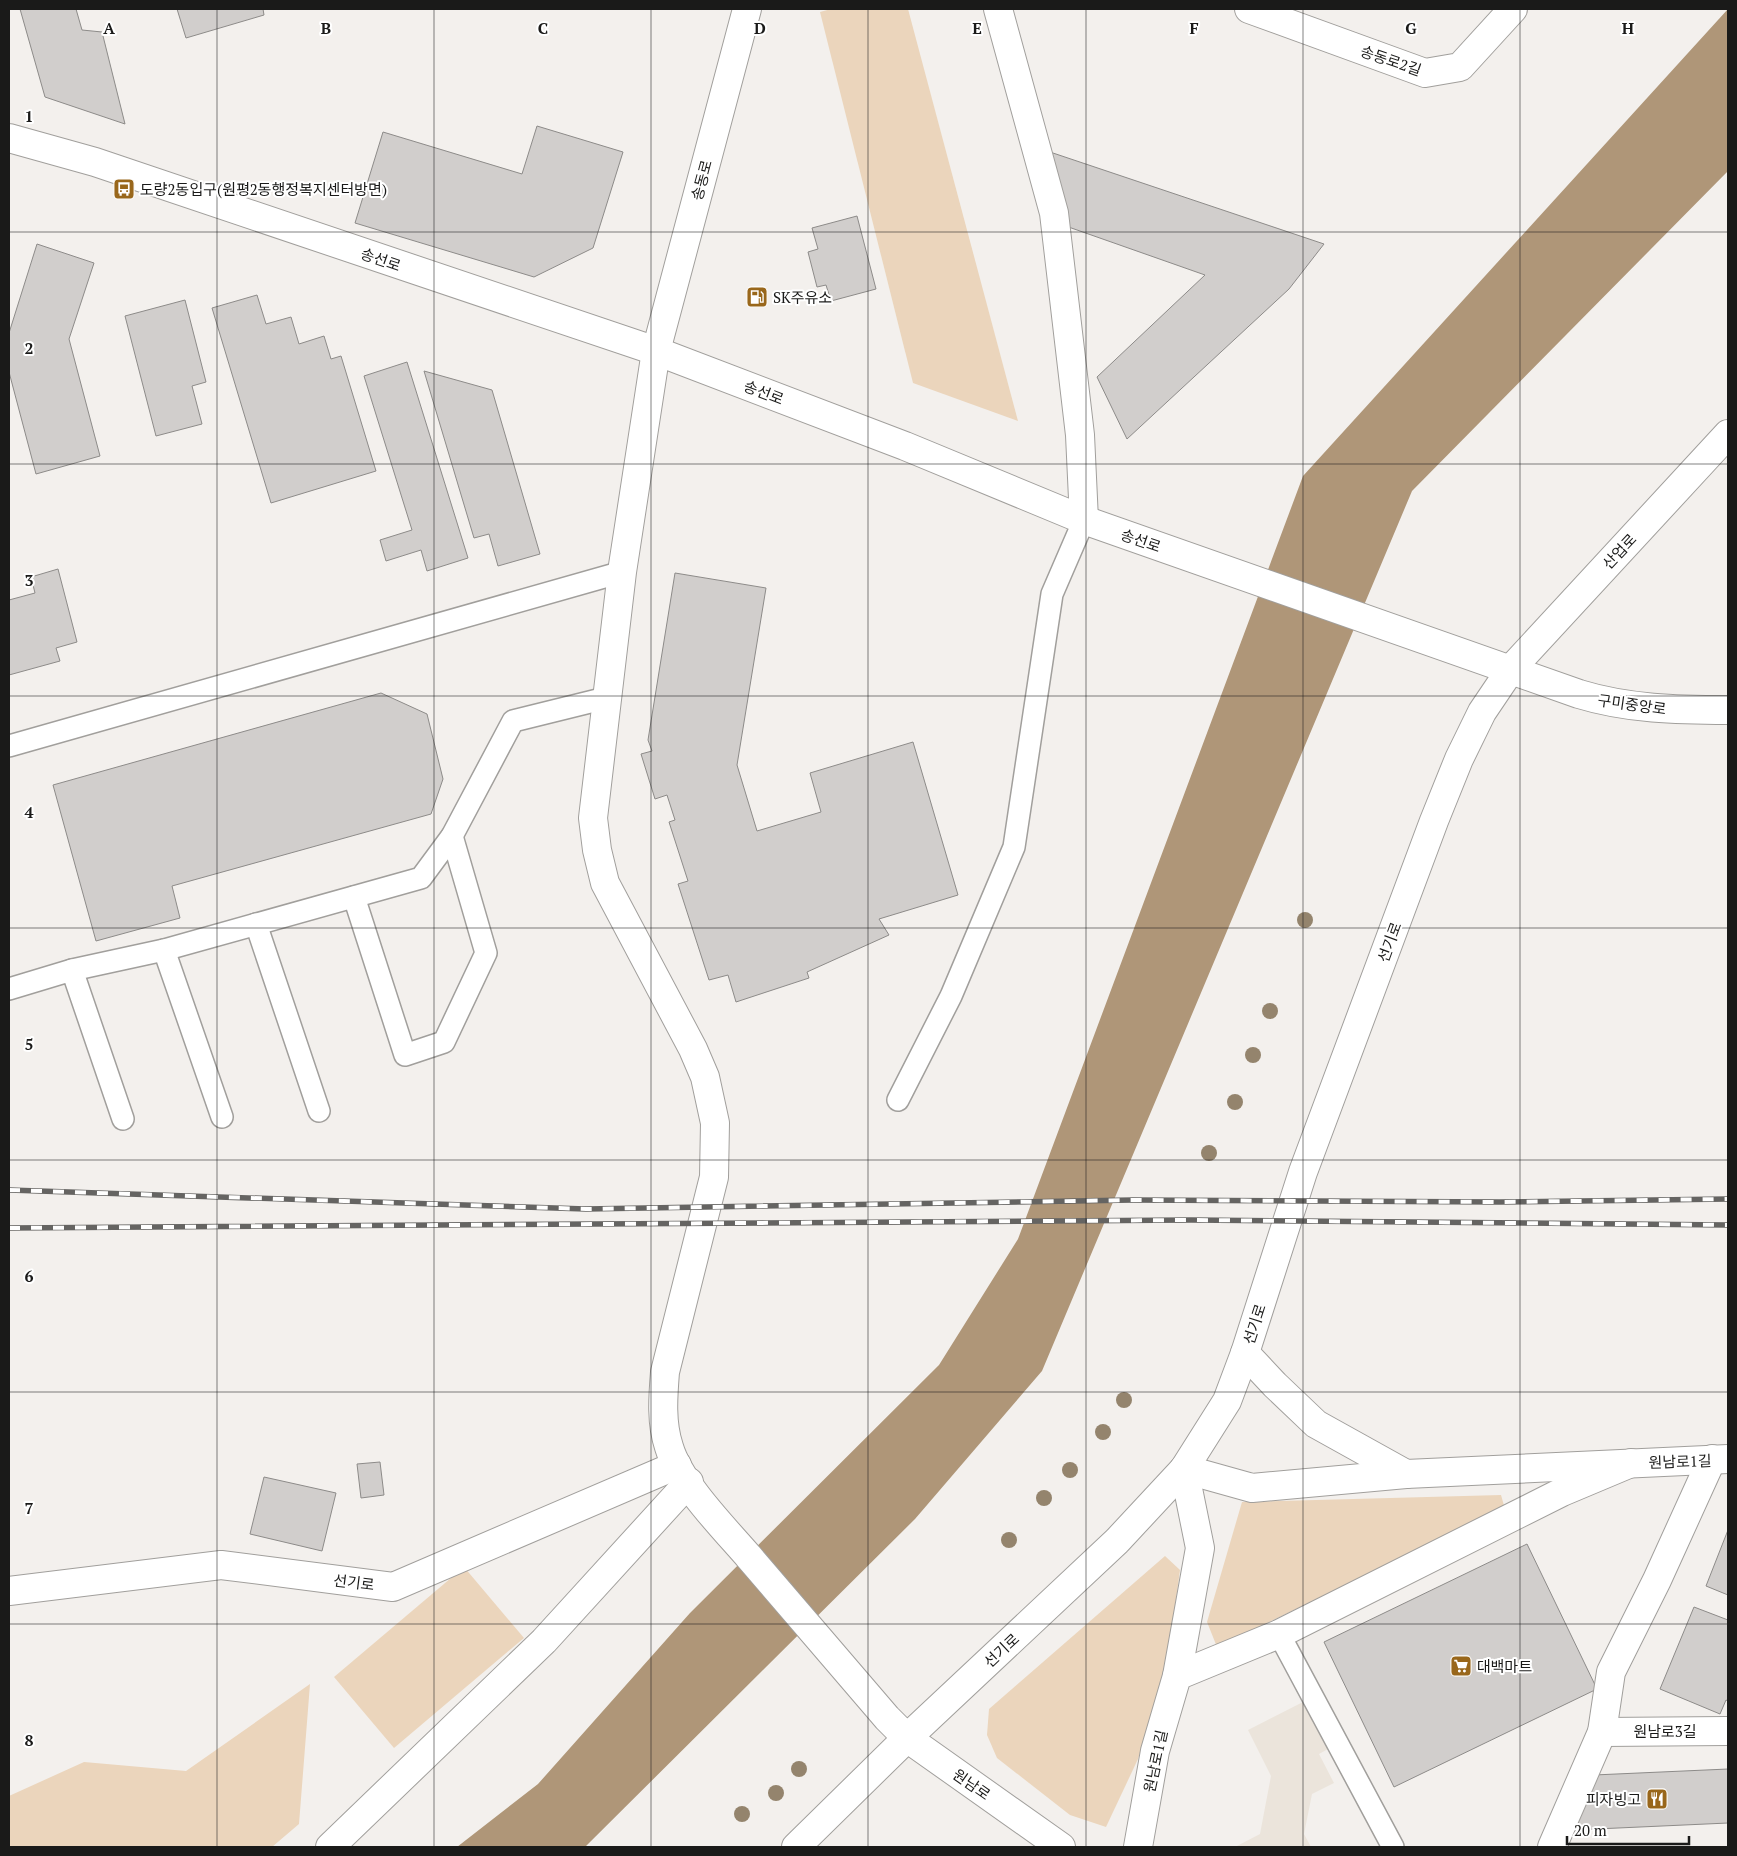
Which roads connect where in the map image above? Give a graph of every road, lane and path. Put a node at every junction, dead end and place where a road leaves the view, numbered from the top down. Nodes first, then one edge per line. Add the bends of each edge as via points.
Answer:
1 (747, 9) edge
2 (998, 9) edge
3 (1249, 9) edge
4 (1513, 9) edge
5 (9, 138) edge
6 (656, 352) junction
7 (1728, 434) edge
8 (1084, 520) junction
9 (622, 572) junction
10 (1511, 669) junction
11 (606, 698) junction
12 (1728, 710) edge
13 (9, 746) edge
14 (452, 836) junction
15 (354, 896) junction
16 (256, 924) junction
17 (164, 950) junction
18 (72, 970) junction
19 (9, 989) edge
20 (898, 1100) dead end
21 (319, 1111) dead end
22 (222, 1117) dead end
23 (123, 1119) dead end
24 (1245, 1353) junction
25 (1720, 1459) edge
26 (1631, 1463) junction
27 (1184, 1469) junction
28 (683, 1474) junction
29 (1406, 1474) junction
30 (9, 1591) edge
31 (1279, 1634) junction
32 (1177, 1676) junction
33 (1728, 1731) edge
34 (1602, 1732) junction
35 (907, 1738) junction
36 (330, 1847) edge
37 (796, 1847) edge
38 (1061, 1847) edge
39 (1138, 1847) edge
40 (1393, 1847) edge
41 (1552, 1847) edge

1 - 6 street, 송동로
2 - 8 street via 1054,213 1080,435
3 - 4 street, 송동로2길 via 1425,73 1460,67
5 - 6 street, 송선로 via 95,162
6 - 8 street, 송선로 via 905,446
6 - 9 street, 송동로
7 - 10 street, 산업로
8 - 10 street, 송선로
8 - 20 lane via 1052,594 1014,847 951,996
9 - 11 street, 송동로
9 - 13 lane
10 - 12 street, 구미중앙로 via 1618,705
10 - 24 street, 선기로 via 1482,712 1434,821 1303,1172
11 - 14 lane via 513,721
11 - 28 street, 원남로 via 593,818 605,882 705,1077 715,1123 714,1177 665,1372 665,1428 669,1448
14 - 15 lane via 421,878
14 - 15 lane via 486,954 444,1042 405,1055
15 - 16 lane
16 - 17 lane
16 - 21 lane
17 - 18 lane
17 - 22 lane
18 - 19 lane
18 - 23 lane
24 - 27 street, 선기로 via 1227,1401
24 - 29 street via 1316,1424
25 - 26 street, 원남로1길
25 - 34 street via 1611,1672
26 - 29 street, 원남로1길
26 - 31 street via 1562,1492
27 - 29 street, 원남로1길 via 1252,1488
27 - 32 street, 원남로1길 via 1200,1548
27 - 35 street, 선기로 via 1117,1541
28 - 30 street, 선기로 via 393,1587 221,1566
28 - 35 street, 원남로 via 708,1509
28 - 36 street via 544,1641
31 - 32 street
31 - 40 lane
32 - 39 street, 원남로1길 via 1155,1751
33 - 34 street, 원남로3길
34 - 41 street
35 - 37 street, 선기로
35 - 38 street, 원남로

